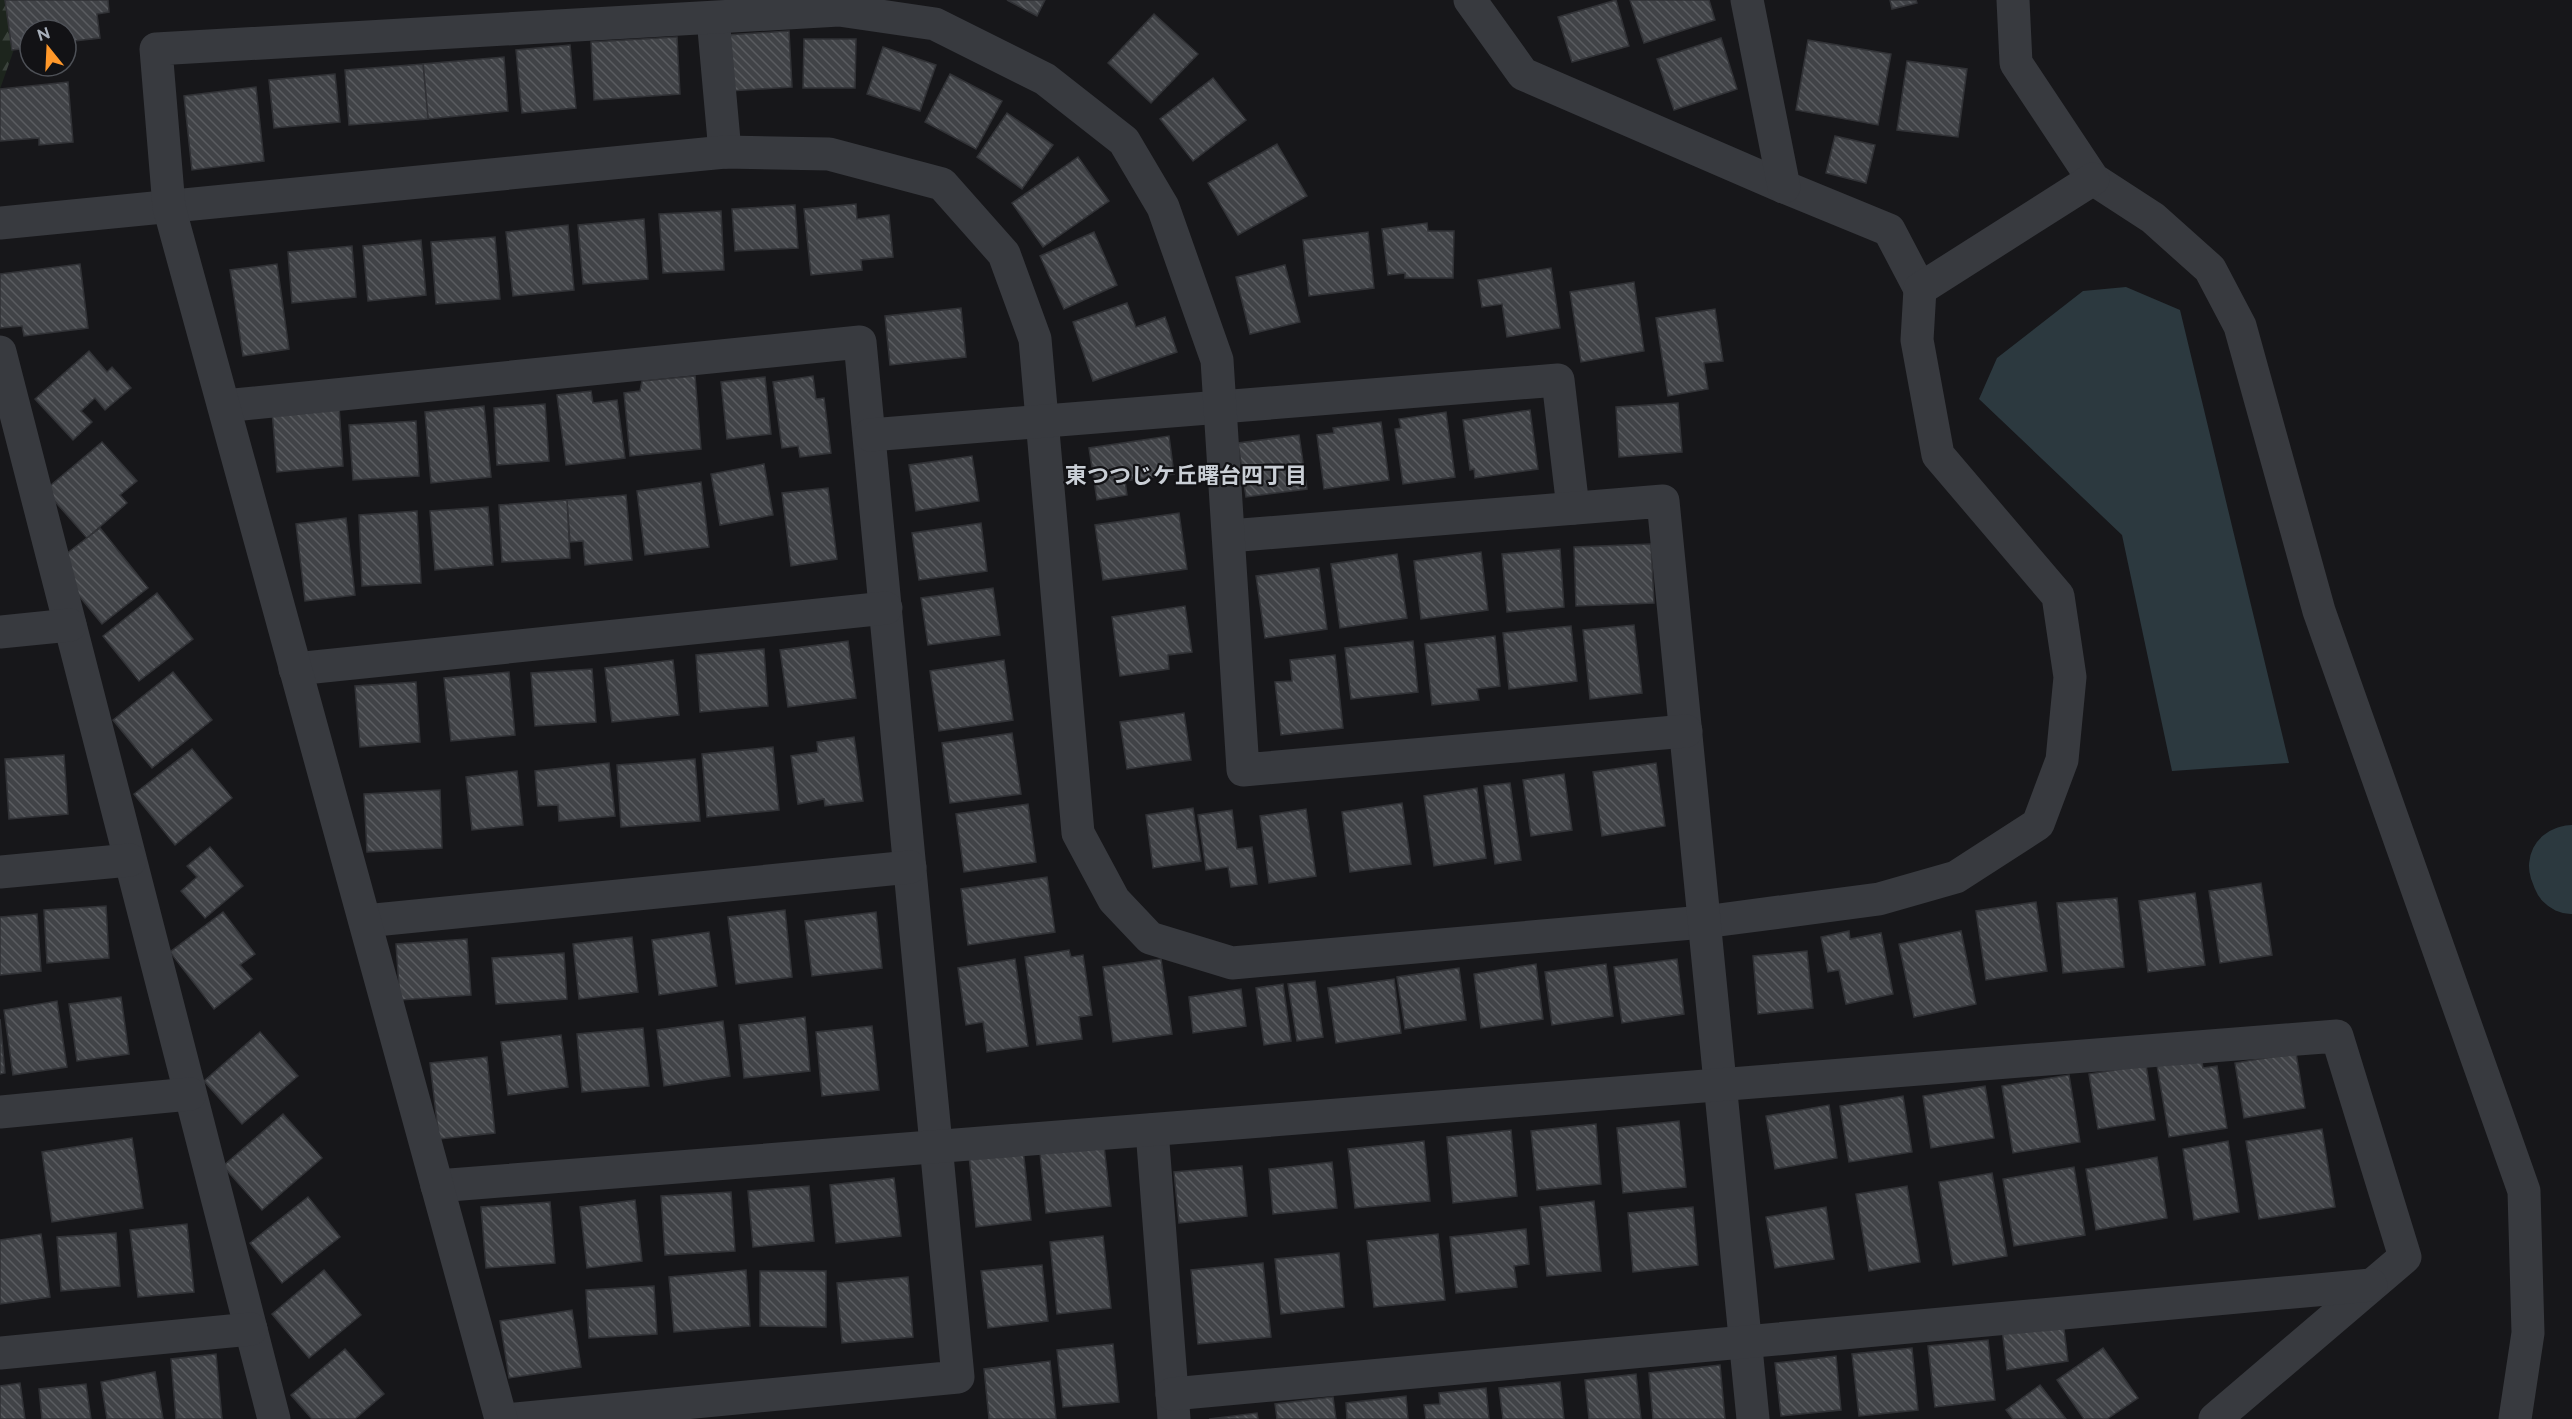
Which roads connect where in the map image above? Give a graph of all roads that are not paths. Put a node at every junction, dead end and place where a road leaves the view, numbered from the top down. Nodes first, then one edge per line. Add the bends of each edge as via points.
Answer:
1 (1470, 0) edge
2 (1747, 0) edge
3 (2013, 0) edge
4 (713, 18) junction
5 (725, 152) junction
6 (2093, 179) junction
7 (1784, 187) junction
8 (169, 207) junction
9 (0, 223) edge
10 (1920, 289) junction
11 (0, 352) edge
12 (5, 390) edge
13 (224, 406) junction
14 (1221, 406) junction
15 (1043, 421) junction
16 (870, 435) junction
17 (1573, 508) junction
18 (1229, 536) junction
19 (886, 608) junction
20 (70, 625) junction
21 (0, 632) edge
22 (296, 669) junction
23 (1686, 731) junction
24 (130, 860) junction
25 (910, 867) junction
26 (0, 872) edge
27 (364, 921) junction
28 (1704, 922) junction
29 (1720, 1085) junction
30 (190, 1094) junction
31 (0, 1112) edge
32 (1152, 1130) junction
33 (937, 1147) junction
34 (437, 1186) junction
35 (2371, 1285) junction
36 (251, 1329) junction
37 (1745, 1342) junction
38 (0, 1353) edge
39 (1173, 1406) edge
40 (274, 1419) edge
41 (501, 1419) edge
42 (516, 1419) edge
43 (1753, 1419) edge
44 (2215, 1419) edge
45 (2515, 1419) edge

1 - 7 street via 1523,74
2 - 7 street
3 - 6 street via 2016,63
4 - 5 street
4 - 8 street via 156,49
4 - 14 street via 839,10 935,24 1045,79 1124,141 1163,207 1217,360
5 - 8 street
5 - 15 street via 829,153 942,184 1004,254 1035,339
6 - 10 street
6 - 45 street via 2153,218 2210,269 2240,326 2319,611 2524,1191 2528,1333
7 - 10 street via 1889,230
8 - 9 street
8 - 13 street
10 - 28 street via 1917,340 1938,456 2058,596 2070,677 2062,760 2038,824 1956,877 1879,899
11 - 12 street
12 - 20 street
13 - 16 street via 860,342
13 - 22 street
14 - 15 street
14 - 17 street via 1558,380
14 - 18 street
15 - 16 street
15 - 28 street via 1078,832 1114,900 1150,939 1232,963
16 - 19 street
17 - 18 street
17 - 23 street via 1663,501
18 - 23 street via 1243,770
19 - 22 street
19 - 25 street
20 - 21 street
20 - 24 street
22 - 27 street
23 - 28 street
24 - 26 street
24 - 30 street
25 - 27 street
25 - 33 street
27 - 34 street
28 - 29 street
29 - 32 street
29 - 35 street via 2337,1036 2405,1257
29 - 37 street
30 - 31 street
30 - 36 street
32 - 33 street
32 - 39 street
33 - 34 street
33 - 42 street via 958,1377
34 - 41 street
35 - 37 street
35 - 44 street
36 - 38 street
36 - 40 street
37 - 39 street
37 - 43 street

